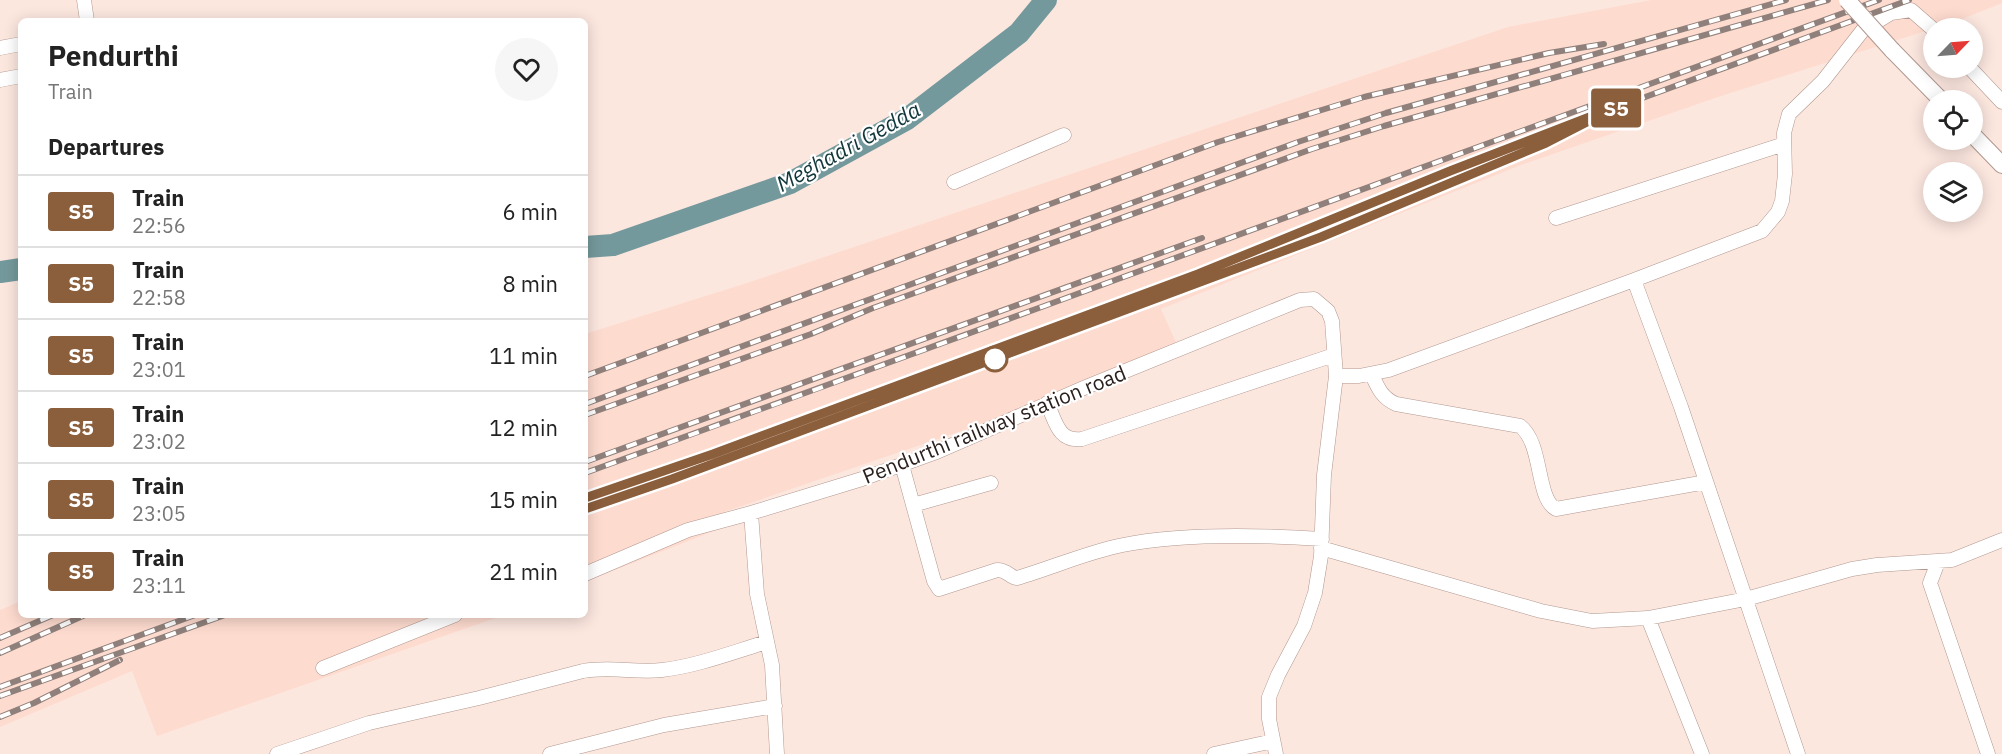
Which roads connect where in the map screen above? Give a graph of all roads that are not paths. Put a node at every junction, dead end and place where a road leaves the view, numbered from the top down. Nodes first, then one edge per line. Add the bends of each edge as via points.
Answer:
1 (84, 0) edge
2 (1847, 0) edge
3 (87, 18) edge
4 (1923, 20) edge
5 (18, 45) edge
6 (0, 48) edge
7 (18, 77) edge
8 (1979, 78) edge
9 (0, 80) edge
10 (1931, 90) edge
11 (2002, 102) edge
12 (1064, 135) dead end
13 (1784, 144) junction
14 (1983, 145) edge
15 (2002, 165) edge
16 (954, 182) dead end
17 (1556, 218) dead end
18 (1635, 280) junction
19 (1334, 356) junction
20 (1372, 375) junction
21 (1336, 376) junction
22 (1047, 403) junction
23 (902, 465) junction
24 (1707, 482) junction
25 (991, 483) dead end
26 (913, 505) junction
27 (752, 513) junction
28 (2002, 540) edge
29 (1321, 543) junction
30 (1938, 562) junction
31 (588, 573) edge
32 (1746, 599) junction
33 (448, 618) edge
34 (1648, 618) junction
35 (767, 642) junction
36 (323, 668) dead end
37 (775, 706) junction
38 (1275, 748) edge
39 (277, 754) edge
40 (550, 754) edge
41 (777, 754) edge
42 (1214, 754) edge
43 (1702, 754) edge
44 (1798, 754) edge
45 (1988, 754) edge

1 - 3 street
2 - 10 main road, bridge
4 - 13 street via 1906,9 1863,30 1823,81 1789,114
5 - 6 street
7 - 9 street
8 - 11 street
12 - 16 street
13 - 17 street
13 - 18 street via 1782,201 1762,231
14 - 15 main road
18 - 20 street
18 - 24 street
19 - 21 street, Pendurthi railway station road
19 - 22 street via 1082,440 1063,436
19 - 22 street, Pendurthi railway station road via 1328,312 1314,299 1300,300
20 - 21 street
20 - 24 street via 1380,392 1396,404 1520,426 1529,434 1545,491 1556,508
21 - 29 street, Pendurthi railway station road via 1324,475
22 - 23 street, Pendurthi railway station road
23 - 26 street
23 - 27 street, Pendurthi railway station road
24 - 32 street
25 - 26 street
26 - 29 street via 939,589 997,570 1017,578 1129,544 1274,536
27 - 31 street, Pendurthi railway station road via 688,530
27 - 35 street via 757,594
28 - 30 street
29 - 34 street via 1541,611 1592,621
29 - 38 street, Pendurthi railway station road via 1316,594 1269,697
30 - 32 street via 1852,569
30 - 45 street via 1930,583
32 - 34 street
32 - 44 street
33 - 36 street
34 - 43 street
35 - 37 street
35 - 39 street via 668,669 583,670 369,723
37 - 40 street via 664,725
37 - 41 street
38 - 42 street

